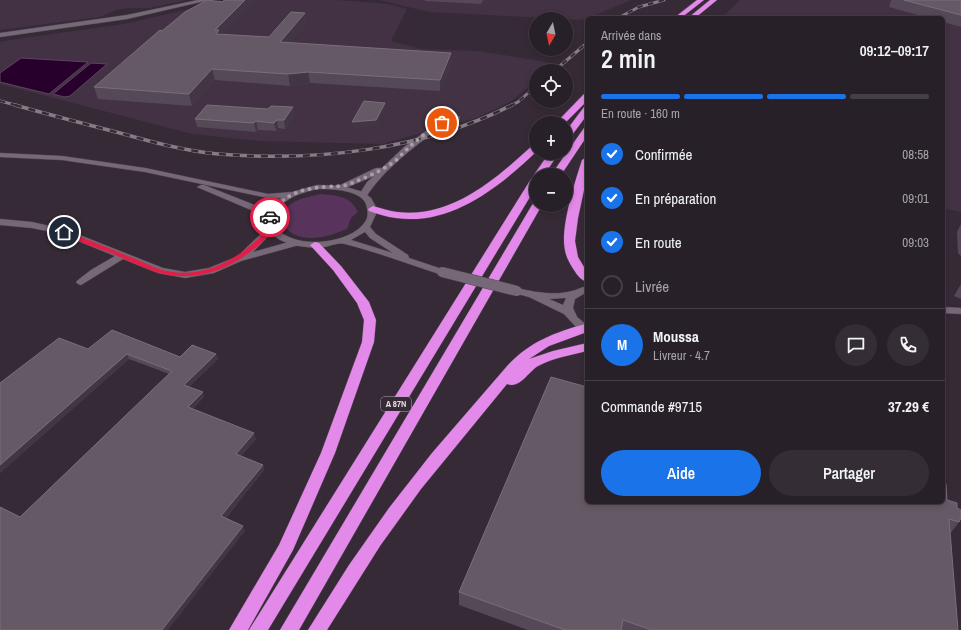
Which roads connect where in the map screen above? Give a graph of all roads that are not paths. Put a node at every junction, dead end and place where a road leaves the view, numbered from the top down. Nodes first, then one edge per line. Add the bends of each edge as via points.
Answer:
1 (206, 0) edge
2 (701, 0) edge
3 (714, 0) edge
4 (680, 16) edge
5 (694, 16) edge
6 (0, 35) edge
7 (585, 98) edge
8 (585, 112) edge
9 (567, 116) edge
10 (442, 123) dead end
11 (573, 128) edge
12 (585, 133) edge
13 (529, 153) edge
14 (0, 155) edge
15 (392, 163) junction
16 (585, 166) edge
17 (561, 168) edge
18 (177, 177) junction
19 (340, 187) junction
20 (529, 190) edge
21 (294, 194) junction
22 (363, 195) junction
23 (373, 209) junction
24 (533, 212) edge
25 (270, 218) junction
26 (0, 222) edge
27 (366, 227) junction
28 (272, 228) junction
29 (343, 240) junction
30 (296, 243) junction
31 (315, 245) junction
32 (122, 256) junction
33 (238, 259) junction
34 (415, 264) junction
35 (585, 276) edge
36 (81, 282) dead end
37 (585, 290) edge
38 (532, 294) junction
39 (575, 294) junction
40 (945, 304) edge
41 (961, 306) edge
42 (945, 310) edge
43 (961, 311) edge
44 (567, 312) junction
45 (585, 328) edge
46 (585, 329) edge
47 (585, 347) edge
48 (483, 404) junction
49 (238, 630) edge
50 (258, 630) edge
51 (289, 630) edge
52 (317, 630) edge

1 - 6 street via 120,18
2 - 4 highway
3 - 5 highway
7 - 9 highway
8 - 11 highway
10 - 15 street
12 - 17 highway
13 - 23 highway via 494,184 472,199 452,208 412,216 386,214
14 - 18 street via 62,158
15 - 19 street
15 - 22 street via 370,184
16 - 35 highway via 570,247 579,271
18 - 21 street via 268,196
18 - 25 street via 254,208
19 - 21 street via 316,188
19 - 22 street
20 - 50 highway, A 87N
21 - 25 street via 282,200 274,208
22 - 23 street
23 - 27 street via 372,218
24 - 51 highway, A 87N
25 - 28 street
26 - 32 street via 64,232
27 - 29 street
27 - 34 street via 373,236
28 - 30 street via 281,237
28 - 33 street
29 - 31 street
29 - 34 street
30 - 31 street
30 - 33 street
31 - 49 highway via 337,268 363,302 370,320 368,342 328,453 285,550
32 - 33 street via 161,271 185,275 211,271
32 - 36 street
34 - 38 street, bridge
37 - 39 street
38 - 39 street
38 - 44 street
39 - 44 street via 568,302
40 - 41 street
42 - 43 street
44 - 45 street
46 - 48 highway via 551,340 533,350
47 - 48 highway via 552,354 533,363
48 - 52 highway via 427,468 387,521

